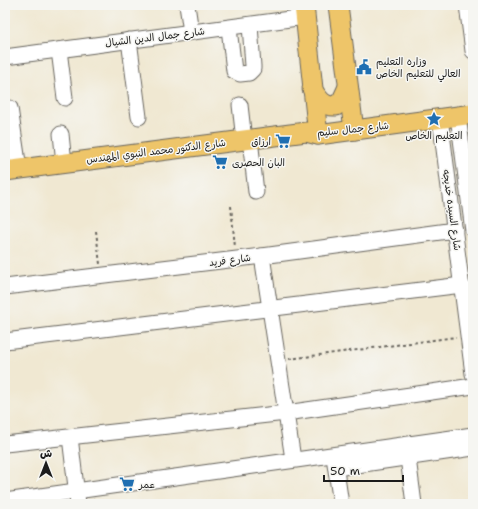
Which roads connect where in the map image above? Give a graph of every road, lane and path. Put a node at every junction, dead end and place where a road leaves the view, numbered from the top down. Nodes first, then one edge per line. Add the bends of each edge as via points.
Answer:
1 (187, 5) edge
2 (338, 5) edge
3 (467, 5) edge
4 (304, 11) edge
5 (250, 25) junction
6 (229, 28) junction
7 (191, 32) junction
8 (129, 40) junction
9 (58, 50) junction
10 (473, 51) edge
11 (5, 57) edge
12 (348, 86) junction
13 (312, 89) junction
14 (65, 98) dead end
15 (473, 103) edge
16 (240, 105) dead end
17 (10, 108) dead end
18 (457, 116) edge
19 (138, 117) dead end
20 (353, 125) junction
21 (314, 131) junction
22 (61, 134) dead end
23 (247, 140) junction
24 (64, 163) junction
25 (12, 170) edge
26 (256, 192) dead end
27 (231, 206) dead end
28 (472, 210) edge
29 (452, 212) junction
30 (455, 230) junction
31 (96, 231) dead end
32 (473, 231) edge
33 (262, 256) junction
34 (236, 259) junction
35 (102, 275) junction
36 (462, 285) junction
37 (5, 287) edge
38 (270, 309) junction
39 (470, 331) edge
40 (5, 341) edge
41 (278, 360) junction
42 (473, 374) edge
43 (473, 386) edge
44 (286, 413) junction
45 (473, 435) edge
46 (70, 437) junction
47 (5, 444) edge
48 (473, 448) edge
49 (408, 458) junction
50 (293, 460) junction
51 (334, 461) junction
52 (77, 498) edge
53 (5, 501) edge
54 (341, 504) edge
55 (414, 504) edge

1 - 7 street
2 - 12 main road
3 - 10 street
4 - 5 street, شارع جمال الدين الشيال
4 - 13 main road
5 - 6 street, شارع جمال الدين الشيال
5 - 6 street via 253,69 249,73 240,74 234,71
6 - 7 street, شارع جمال الدين الشيال
7 - 8 street, شارع جمال الدين الشيال
8 - 9 street, شارع جمال الدين الشيال
8 - 19 street
9 - 11 street, شارع جمال الدين الشيال
9 - 14 street
12 - 13 main road via 342,100 336,106 320,102
12 - 20 main road
13 - 21 main road
15 - 20 main road, شارع جمال سليم
16 - 23 street
17 - 25 street
18 - 20 main road, شارع جمال سليم
18 - 28 street, شارع السيده خديجه
18 - 29 street, شارع السيده خديجه
20 - 21 main road, شارع جمال سليم
21 - 23 main road, شارع الدكتور محمد النبوي المهندس
22 - 24 street
23 - 24 main road, شارع الدكتور محمد النبوي المهندس
23 - 26 street
24 - 25 main road, شارع الدكتور محمد النبوي المهندس
27 - 34 path
28 - 29 street
28 - 32 street, شارع السيده خديجه
29 - 30 street, شارع السيده خديجه
30 - 33 street, شارع فريد
30 - 36 street, شارع السيده خديجه
31 - 35 path
33 - 34 street, شارع فريد
33 - 38 street
34 - 35 street, شارع فريد
35 - 37 street, شارع فريد
36 - 38 street
36 - 39 street, شارع السيده خديجه
38 - 40 street
38 - 41 street
39 - 41 path
39 - 42 street, شارع السيده خديجه
41 - 44 street
43 - 44 street
44 - 46 street
44 - 50 street
45 - 51 street
46 - 47 street
46 - 52 street
48 - 49 street
49 - 51 street
49 - 55 street
50 - 51 street
50 - 52 street
51 - 54 street
52 - 53 street

